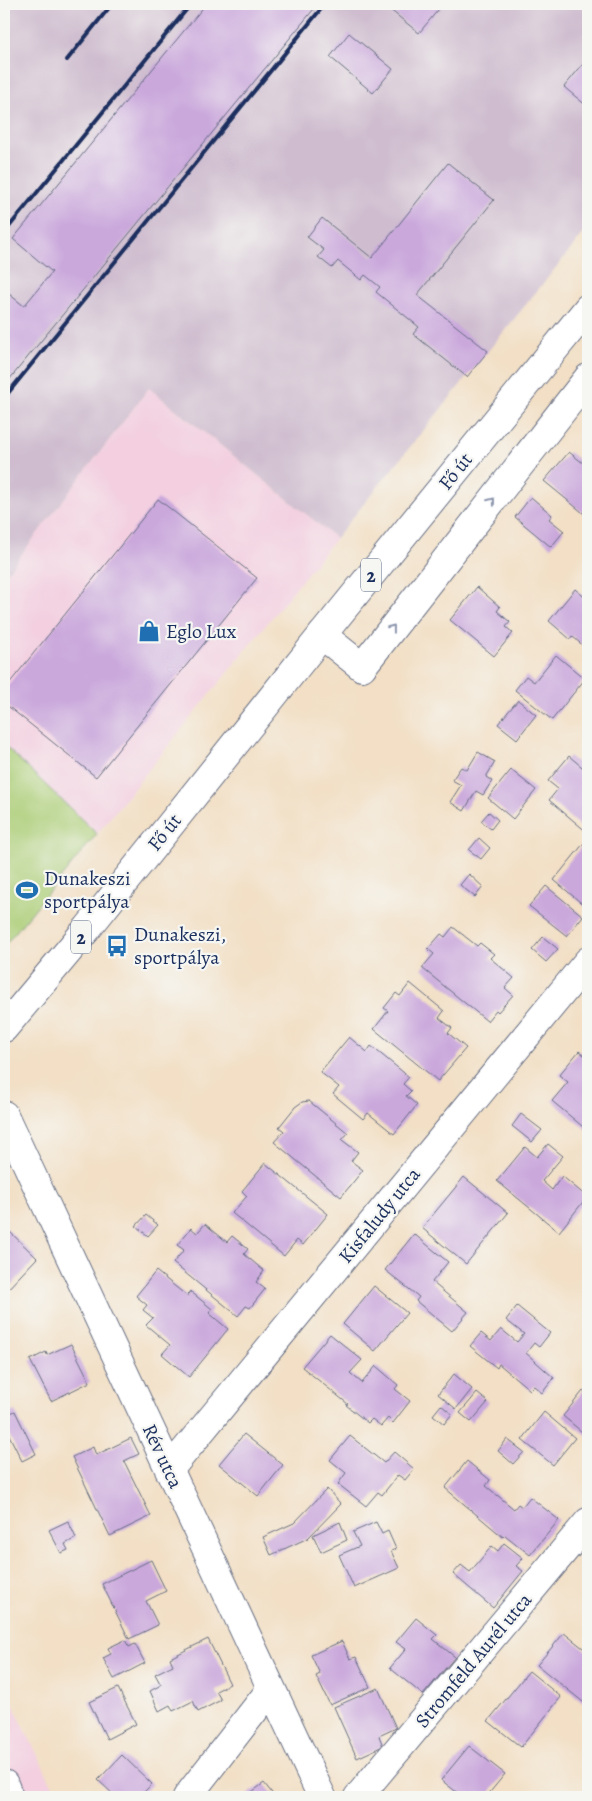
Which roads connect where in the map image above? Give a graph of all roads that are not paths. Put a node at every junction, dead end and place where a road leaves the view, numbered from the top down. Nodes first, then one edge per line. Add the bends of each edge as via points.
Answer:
1 (588, 308) edge
2 (588, 378) edge
3 (322, 635) junction
4 (588, 961) edge
5 (4, 1028) edge
6 (4, 1114) edge
7 (169, 1470) junction
8 (588, 1522) edge
9 (271, 1689) junction
10 (4, 1784) edge
11 (9, 1797) edge
12 (187, 1797) edge
13 (322, 1797) edge
14 (358, 1797) edge

1 - 3 street, Fő út / 2
3 -> 2 street via 362,667
3 - 5 street, Fő út / 2
4 - 7 street, Kisfaludy utca
6 - 7 street, Rév utca
7 - 9 street, Rév utca
8 - 14 street, Stromfeld Aurél utca
9 - 12 street
9 - 13 street, Rév utca
10 - 11 street

